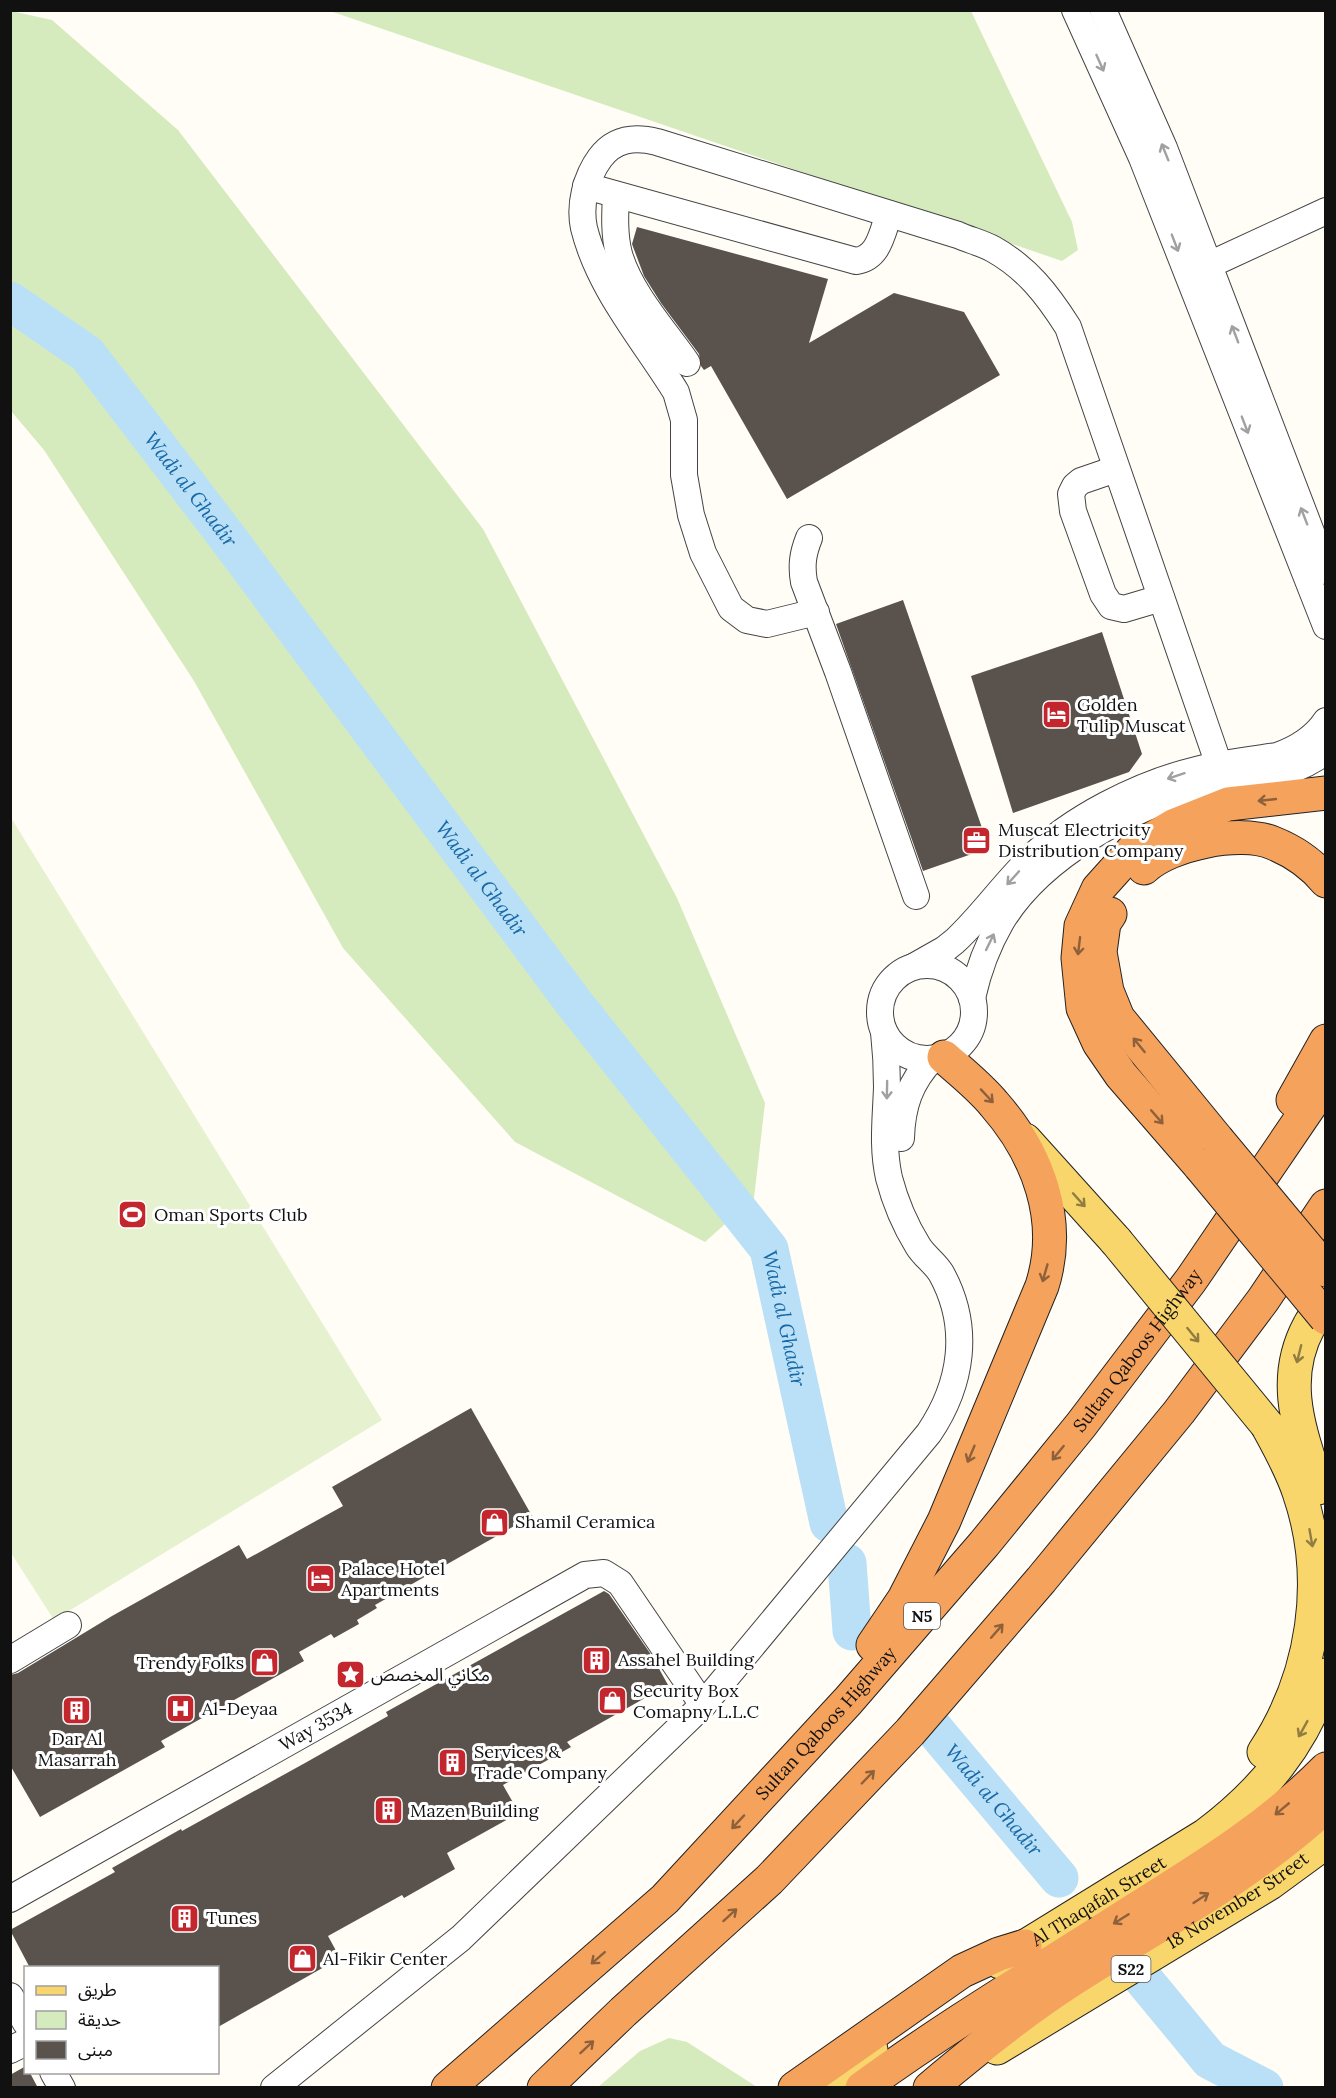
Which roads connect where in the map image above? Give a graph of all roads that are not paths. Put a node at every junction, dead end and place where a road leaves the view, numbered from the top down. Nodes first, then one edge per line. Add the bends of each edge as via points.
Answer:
1 (1075, 10) edge
2 (1103, 10) edge
3 (586, 186) junction
4 (616, 195) junction
5 (1326, 211) edge
6 (889, 214) junction
7 (1209, 265) junction
8 (687, 363) dead end
9 (1116, 469) junction
10 (809, 538) dead end
11 (1326, 571) edge
12 (1161, 598) junction
13 (816, 612) junction
14 (1326, 626) edge
15 (1326, 721) edge
16 (1326, 751) edge
17 (1219, 765) junction
18 (1326, 794) edge
19 (1326, 881) edge
20 (916, 896) dead end
21 (915, 966) junction
22 (972, 998) junction
23 (884, 1032) junction
24 (1326, 1041) edge
25 (938, 1058) junction
26 (1326, 1082) edge
27 (1011, 1125) junction
28 (1209, 1153) junction
29 (1326, 1206) edge
30 (932, 1259) junction
31 (1326, 1270) edge
32 (1191, 1280) junction
33 (1326, 1303) edge
34 (1326, 1318) edge
35 (1326, 1512) edge
36 (68, 1625) dead end
37 (10, 1660) edge
38 (1326, 1675) edge
39 (848, 1701) junction
40 (703, 1705) junction
41 (1326, 1770) edge
42 (1326, 1806) edge
43 (1326, 1842) edge
44 (1135, 1878) junction
45 (10, 1899) edge
46 (1025, 1946) junction
47 (10, 1996) edge
48 (24, 2020) edge
49 (942, 2033) junction
50 (24, 2043) edge
51 (10, 2050) edge
52 (54, 2074) edge
53 (62, 2088) edge
54 (274, 2088) edge
55 (448, 2088) edge
56 (544, 2088) edge
57 (795, 2088) edge
58 (827, 2088) edge
59 (862, 2088) edge
60 (878, 2088) edge
61 (931, 2088) edge

1 -> 14 street via 1142,158
7 -> 2 street via 1164,148
3 - 4 street
3 - 6 street via 604,152 616,143 643,138
3 - 13 street via 582,206 584,227 599,268 681,406 684,475 691,515 703,554 731,608 747,620 767,624
4 - 6 street via 856,261 872,255
4 - 8 street via 619,254 627,273
5 - 7 street
6 - 9 street via 992,249 1023,269 1048,296 1068,327
11 -> 7 street
9 - 12 street
9 - 12 street via 1081,480 1071,494 1073,511 1111,606 1124,609
10 - 13 street via 802,567
12 - 17 street
13 - 20 street
15 - 17 street via 1291,751
22 -> 16 street via 983,958 1002,920 1028,888 1065,855 1114,824 1167,800 1232,782 1282,774
17 -> 21 street via 1160,781 1078,822 1029,860 955,941
18 -> 28 highway via 1228,804 1175,825 1133,850 1098,890 1081,926 1077,958 1083,1008 1099,1043 1121,1075
28 -> 19 highway via 1118,1018 1107,991 1100,952 1104,923 1146,865 1177,849 1212,839 1271,842 1301,857
21 - 22 street via 928,964 950,970 968,987
21 - 23 street via 895,977 884,992 879,1009
22 - 25 street via 975,1010 970,1032 954,1051
23 - 25 street via 898,1050 920,1059
23 -> 30 street via 885,1155 904,1220 918,1246
24 - 32 highway
25 -> 27 highway via 977,1086
25 - 30 street via 917,1077 907,1097 901,1142 907,1186
26 - 32 highway, Sultan Qaboos Highway / N5
27 -> 39 highway via 1036,1172 1050,1217 1047,1270 944,1521 904,1599 866,1658
27 -> 44 main road, bridge via 1116,1241 1267,1425 1290,1468 1312,1540 1315,1595 1310,1641 1291,1701 1271,1741 1234,1793 1194,1833
28 - 31 highway, bridge
28 - 34 highway, bridge
56 -> 29 highway via 769,1880 910,1732 1179,1412 1263,1300
30 - 40 street via 954,1304 959,1341 955,1380 940,1417
32 -> 39 highway, Sultan Qaboos Highway / N5 via 1081,1425
33 -> 35 main road via 1309,1325 1301,1346 1294,1390 1300,1436
36 - 37 street
38 -> 44 main road, Al Thaqafah Street via 1292,1748 1254,1796 1206,1835
39 -> 55 highway, Sultan Qaboos Highway / N5 via 665,1899
40 - 45 street, Way 3534 via 620,1583 604,1573 585,1575
40 - 54 street via 461,1938
41 -> 49 highway via 1230,1850
61 -> 42 highway via 1019,2016 1273,1851
43 - 61 main road, 18 November Street / S22 via 1270,1883
44 - 46 main road, Al Thaqafah Street
46 - 57 highway via 962,1971
46 - 58 main road, Al Thaqafah Street via 916,2016
47 - 48 street
49 - 59 highway
49 - 60 highway via 931,2051
50 - 51 street
52 - 53 street

